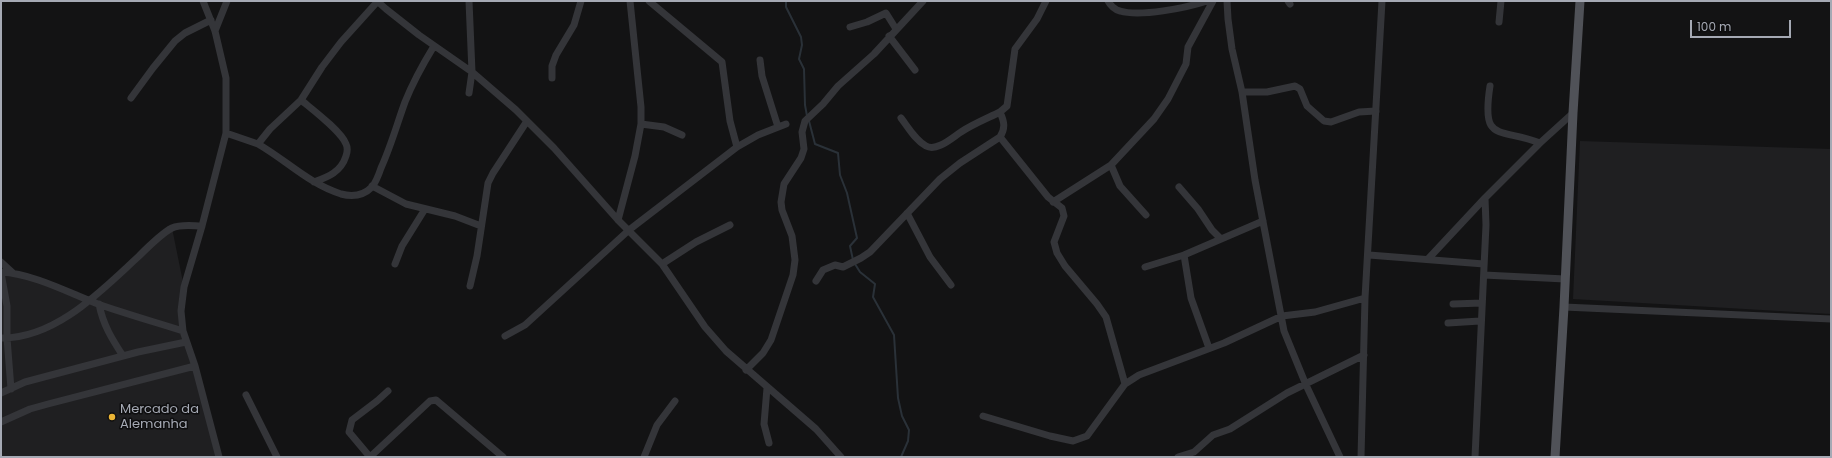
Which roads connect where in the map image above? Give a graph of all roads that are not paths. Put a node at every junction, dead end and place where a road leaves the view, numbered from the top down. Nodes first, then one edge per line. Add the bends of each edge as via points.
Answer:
1 (203, 1) edge
2 (227, 1) edge
3 (377, 1) edge
4 (469, 1) edge
5 (581, 1) edge
6 (630, 1) edge
7 (649, 1) edge
8 (923, 1) edge
9 (1046, 1) edge
10 (1108, 1) edge
11 (1207, 1) edge
12 (1213, 1) edge
13 (1227, 1) edge
14 (1382, 1) edge
15 (1501, 1) edge
16 (1580, 1) edge
17 (211, 20) junction
18 (1499, 22) dead end
19 (850, 27) dead end
20 (896, 29) junction
21 (215, 31) junction
22 (889, 36) junction
23 (434, 46) junction
24 (760, 60) dead end
25 (915, 70) dead end
26 (472, 72) junction
27 (552, 78) dead end
28 (1490, 86) dead end
29 (1242, 92) junction
30 (469, 93) dead end
31 (131, 98) dead end
32 (301, 100) junction
33 (1376, 111) junction
34 (1000, 112) junction
35 (1573, 113) junction
36 (901, 118) dead end
37 (527, 121) junction
38 (641, 124) junction
39 (786, 124) dead end
40 (778, 127) junction
41 (226, 133) junction
42 (682, 135) dead end
43 (1000, 136) junction
44 (1540, 143) junction
45 (258, 144) junction
46 (737, 147) junction
47 (1111, 164) junction
48 (314, 182) junction
49 (372, 186) junction
50 (1179, 187) dead end
51 (1485, 198) junction
52 (1053, 202) junction
53 (425, 209) junction
54 (907, 213) junction
55 (1146, 215) dead end
56 (618, 220) junction
57 (1263, 221) junction
58 (730, 224) dead end
59 (202, 226) junction
60 (481, 226) junction
61 (629, 230) junction
62 (1221, 238) junction
63 (1184, 255) junction
64 (1369, 255) junction
65 (1428, 259) junction
66 (1, 262) edge
67 (395, 264) dead end
68 (662, 264) junction
69 (1484, 264) junction
70 (1145, 267) dead end
71 (1, 273) edge
72 (13, 273) junction
73 (1484, 276) junction
74 (1565, 279) junction
75 (816, 281) dead end
76 (950, 285) dead end
77 (470, 286) dead end
78 (1365, 298) junction
79 (90, 301) junction
80 (1482, 303) junction
81 (100, 304) junction
82 (1453, 304) dead end
83 (1564, 308) junction
84 (1282, 316) junction
85 (1831, 319) edge
86 (1480, 321) junction
87 (1448, 323) dead end
88 (183, 331) junction
89 (505, 336) dead end
90 (4, 338) edge
91 (186, 342) junction
92 (1210, 348) junction
93 (1364, 355) junction
94 (123, 356) junction
95 (195, 366) junction
96 (746, 370) junction
97 (1125, 384) junction
98 (1306, 385) junction
99 (767, 388) junction
100 (11, 389) junction
101 (388, 391) dead end
102 (1, 393) edge
103 (246, 395) dead end
104 (675, 401) dead end
105 (983, 416) dead end
106 (1, 422) edge
107 (769, 443) dead end
108 (220, 457) edge
109 (277, 457) edge
110 (370, 457) edge
111 (503, 457) edge
112 (644, 457) edge
113 (841, 457) edge
114 (1178, 457) edge
115 (1340, 457) edge
116 (1361, 457) edge
117 (1475, 457) edge
118 (1555, 457) edge

1 - 17 street
2 - 21 street
3 - 23 street
3 - 32 street via 341,42
4 - 26 street
5 - 27 street via 574,25 552,66
6 - 38 street
7 - 46 street via 722,62 730,121
8 - 20 street
9 - 34 street via 1037,20 1015,49 1007,106
10 - 11 street via 1118,11 1136,13 1174,9
12 - 47 street via 1188,47 1186,64 1168,99 1154,119
13 - 29 street via 1232,49
14 - 33 street
15 - 18 street
16 - 35 main road
17 - 21 street
17 - 31 street via 175,41
19 - 20 street via 886,13
20 - 22 street
21 - 41 street via 226,78
22 - 25 street
22 - 96 street via 808,119 802,132 804,149 784,184 781,202 792,236 795,260 793,275 771,340 763,353
23 - 26 street
23 - 49 street via 415,79 387,156
24 - 40 street via 762,76
26 - 30 street
26 - 37 street
28 - 44 street via 1487,116 1494,129
29 - 33 street via 1267,92 1294,86 1300,89 1307,106 1324,121 1331,122 1359,112
29 - 57 street
32 - 45 street
32 - 48 street via 340,135 348,151 340,169 329,177
33 - 64 street
34 - 36 street via 934,147 918,140
34 - 43 street via 1005,130
35 - 44 street
35 - 74 main road
37 - 56 street
37 - 60 street via 488,183
38 - 42 street via 664,127
38 - 56 street via 636,156
39 - 40 street
40 - 46 street
41 - 45 street
41 - 59 street
43 - 52 street
43 - 54 street via 940,179
44 - 51 street
45 - 48 street
46 - 61 street
47 - 52 street
47 - 55 street via 1120,186
48 - 49 street via 348,195 358,195
49 - 53 street via 406,204
50 - 62 street
51 - 65 street
51 - 69 street
52 - 97 street via 1062,208 1064,216 1054,242 1056,253 1106,317
53 - 60 street via 455,216
53 - 67 street via 402,246
54 - 75 street via 870,252 847,266 834,265 823,270
54 - 76 street via 930,257
56 - 61 street
57 - 62 street
57 - 84 street
58 - 68 street
59 - 79 street via 182,225 172,228
59 - 88 street via 184,287 180,311
60 - 77 street
61 - 68 street
61 - 89 street via 525,325
62 - 63 street
63 - 70 street
63 - 92 street via 1191,298
64 - 65 street
64 - 78 street
65 - 69 street
66 - 72 street
68 - 96 street via 706,327
69 - 73 street
71 - 72 street
71 - 90 street via 7,306
72 - 79 street
73 - 74 street
73 - 80 street
74 - 83 main road
78 - 84 street via 1315,312
78 - 93 street
79 - 81 street
79 - 90 street via 40,330 23,337
80 - 82 street
80 - 86 street
81 - 88 street
81 - 94 street via 107,331
83 - 85 street
83 - 118 main road
84 - 92 street
84 - 98 street via 1284,331
86 - 87 street
86 - 117 street
88 - 91 street
90 - 100 street
91 - 94 street
91 - 95 street
92 - 97 street via 1139,375
93 - 98 street
93 - 116 street
94 - 100 street via 25,382
95 - 106 street via 30,409
95 - 108 street
96 - 99 street
97 - 105 street via 1087,436 1073,441
98 - 114 street via 1277,399 1230,429 1213,435 1194,452
98 - 115 street
99 - 107 street via 764,424
99 - 113 street via 816,429
100 - 102 street
101 - 110 street via 352,420 348,432
103 - 109 street
104 - 112 street via 657,425
110 - 111 street via 430,401 436,400

